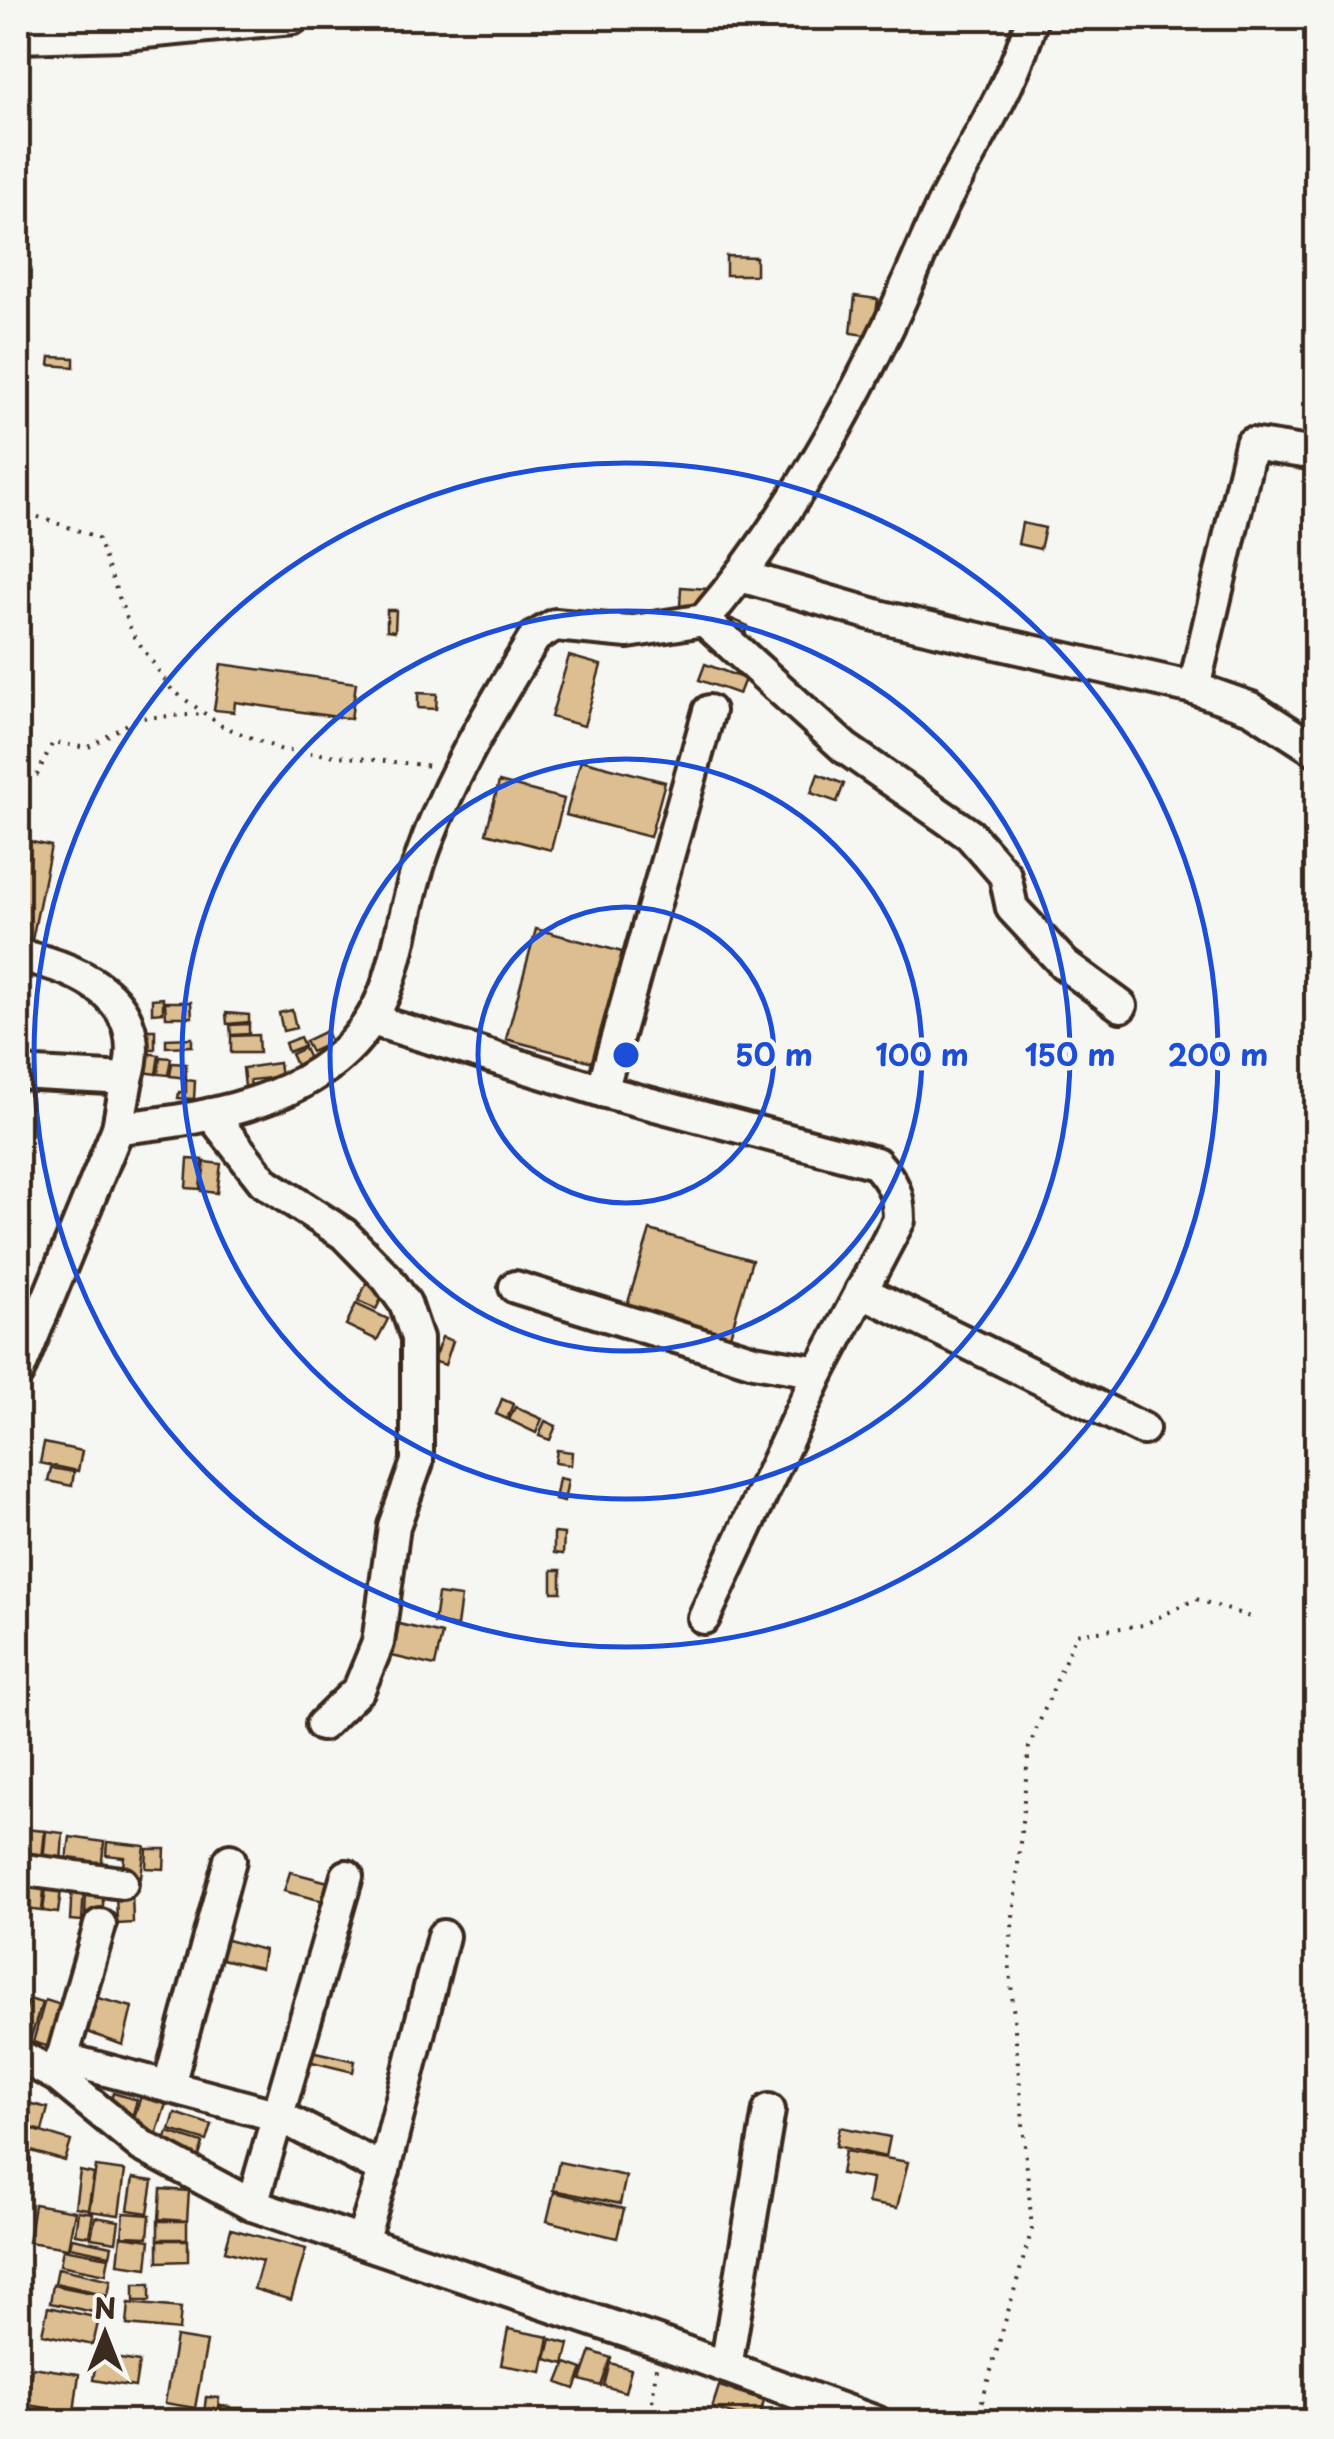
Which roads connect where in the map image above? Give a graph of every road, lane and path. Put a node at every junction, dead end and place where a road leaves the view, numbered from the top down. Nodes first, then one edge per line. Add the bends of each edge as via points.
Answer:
1 (293, 18) edge
2 (1032, 18) edge
3 (18, 37) edge
4 (1316, 454) edge
5 (18, 510) edge
6 (742, 576) junction
7 (704, 620) junction
8 (1194, 688) junction
9 (708, 711) dead end
10 (206, 714) junction
11 (1316, 750) edge
12 (456, 771) junction
13 (18, 785) edge
14 (18, 955) edge
15 (1121, 1006) dead end
16 (372, 1020) junction
17 (18, 1073) edge
18 (127, 1078) junction
19 (602, 1091) junction
20 (211, 1114) junction
21 (118, 1128) junction
22 (515, 1286) dead end
23 (861, 1291) junction
24 (18, 1372) edge
25 (819, 1372) junction
26 (1144, 1428) dead end
27 (704, 1618) dead end
28 (1252, 1618) dead end
29 (322, 1725) dead end
30 (230, 1860) dead end
31 (18, 1869) edge
32 (347, 1876) dead end
33 (122, 1884) dead end
34 (100, 1925) dead end
35 (444, 1936) dead end
36 (18, 2054) edge
37 (59, 2066) junction
38 (169, 2085) junction
39 (769, 2110) dead end
40 (279, 2116) junction
41 (384, 2170) junction
42 (252, 2205) junction
43 (362, 2241) junction
44 (658, 2342) junction
45 (726, 2367) junction
46 (866, 2418) edge
47 (650, 2422) edge
48 (976, 2422) edge

1 - 3 street
2 - 6 street via 886,332
4 - 8 street via 1251,444
5 - 10 path via 98,537 132,633 172,690
6 - 7 street
6 - 8 street via 882,616
7 - 12 street via 628,632 576,624 546,628
7 - 15 street via 845,748 970,835 1005,875 1012,908 1064,964
8 - 11 street via 1251,708
9 - 19 street
10 - 12 path via 282,750
10 - 13 path via 138,718 87,748 53,742 37,775
12 - 16 street via 420,862
14 - 18 street via 52,962 122,1006 133,1028
16 - 19 street
16 - 20 street via 318,1074 270,1099
17 - 18 street
18 - 21 street
19 - 23 street via 876,1163 893,1182 899,1220
20 - 21 street
20 - 29 street via 264,1182 344,1234 387,1278 405,1302 417,1338 417,1462 394,1526 378,1643 358,1688
21 - 24 street
22 - 25 street via 754,1361
23 - 25 street
23 - 26 street
25 - 27 street
28 - 48 path via 1196,1599 1142,1625 1076,1634 1029,1747 1009,1958 1032,2229
30 - 38 street
31 - 33 street
32 - 40 street
34 - 37 street
35 - 41 street
36 - 37 street
37 - 38 street
37 - 42 street via 142,2146
38 - 40 street
39 - 45 street
40 - 41 street
40 - 42 street
41 - 43 street
42 - 43 street
43 - 44 street
44 - 45 street
44 - 47 path
45 - 46 street

